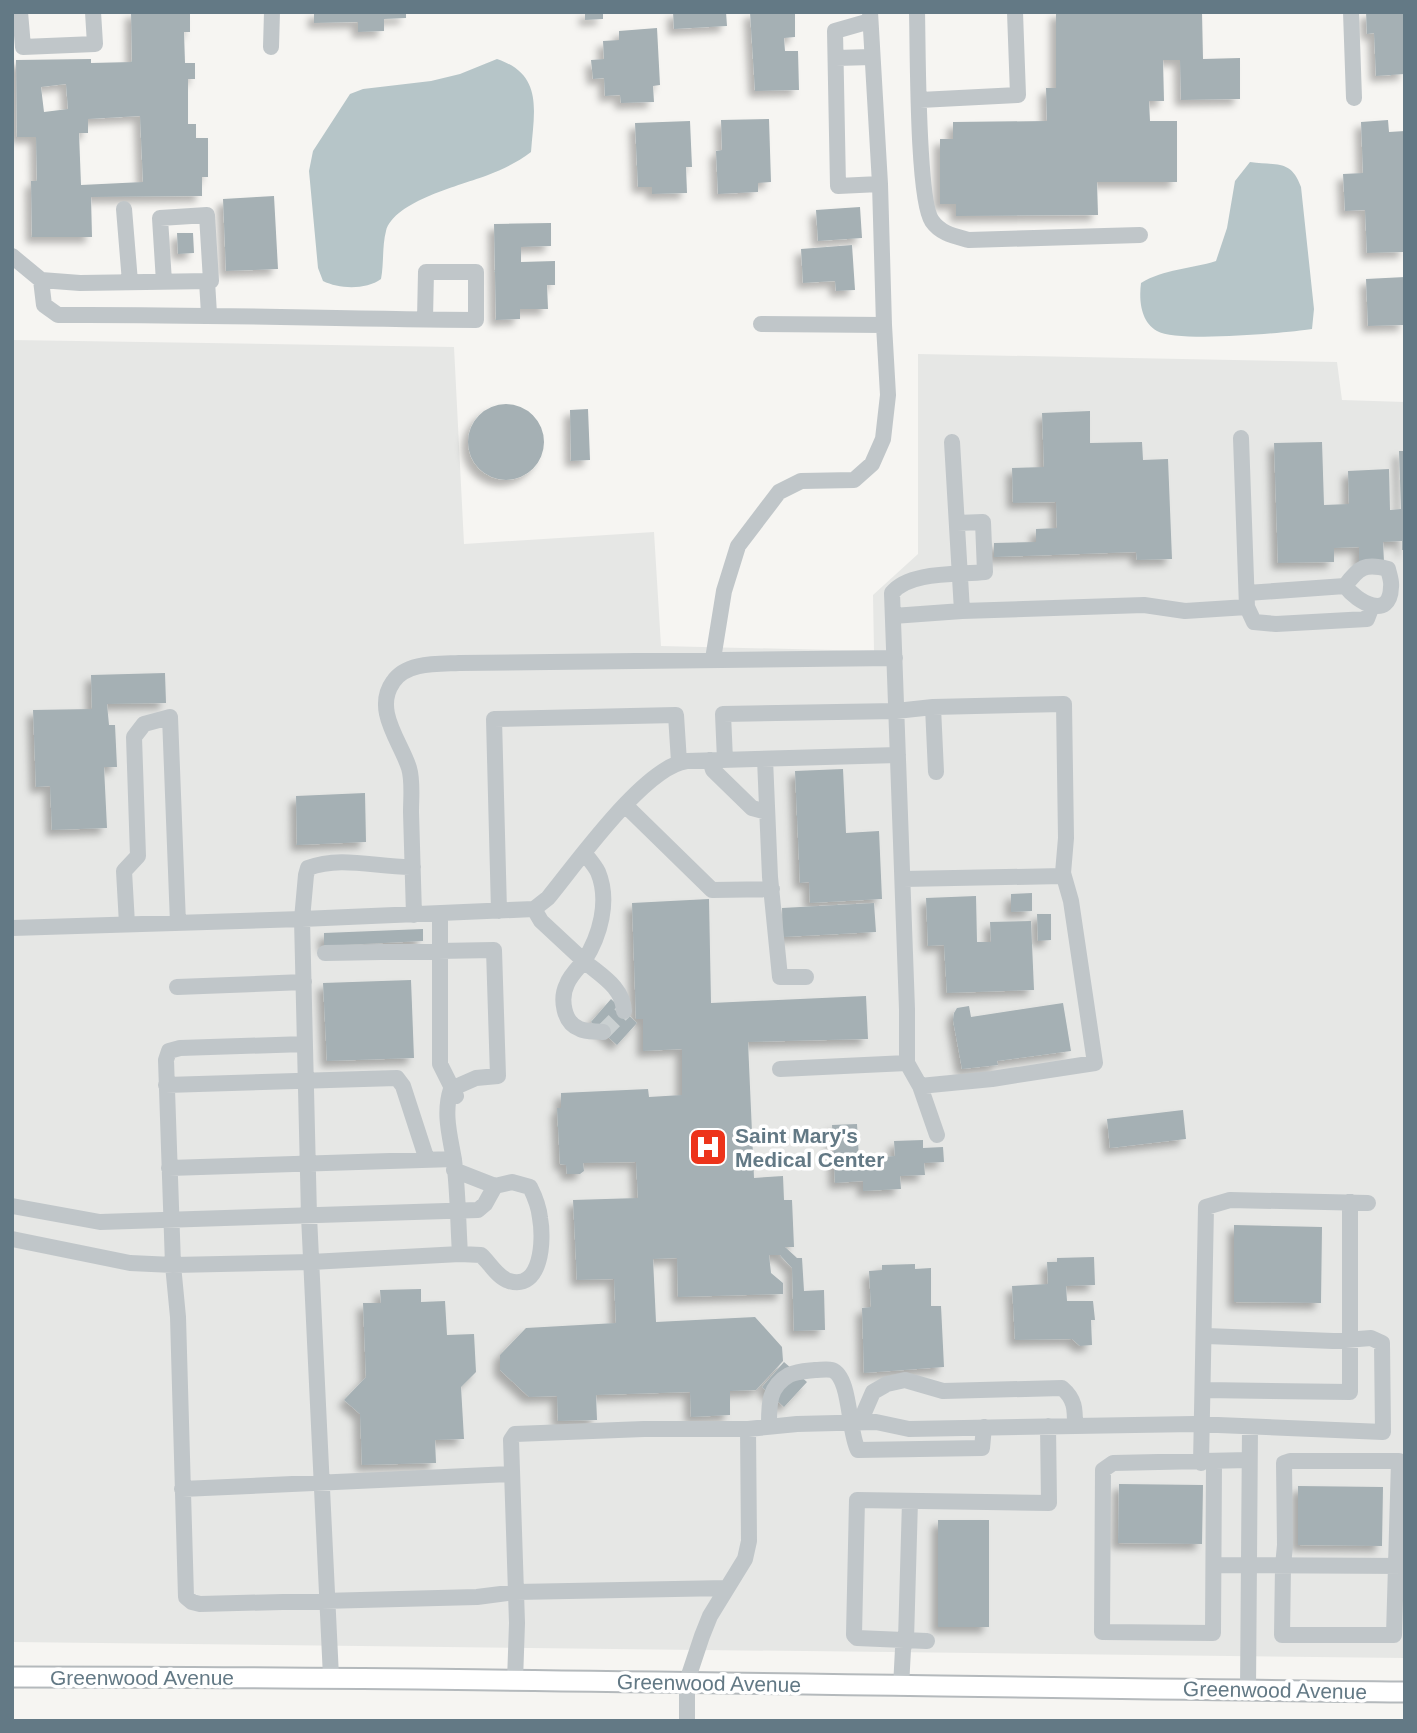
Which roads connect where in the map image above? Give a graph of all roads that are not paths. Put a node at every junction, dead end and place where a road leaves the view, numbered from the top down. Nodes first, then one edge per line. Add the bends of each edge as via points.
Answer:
1 (20, 12) edge
2 (93, 12) edge
3 (272, 12) edge
4 (917, 12) edge
5 (1015, 12) edge
6 (1351, 12) edge
7 (870, 17) edge
8 (271, 47) dead end
9 (872, 57) junction
10 (836, 58) junction
11 (1354, 98) dead end
12 (920, 100) junction
13 (880, 184) junction
14 (124, 209) dead end
15 (1140, 235) dead end
16 (12, 256) edge
17 (41, 280) junction
18 (207, 281) junction
19 (130, 282) junction
20 (164, 282) junction
21 (209, 314) junction
22 (425, 320) dead end
23 (761, 324) dead end
24 (884, 325) junction
25 (1241, 438) dead end
26 (952, 442) dead end
27 (957, 523) junction
28 (960, 575) junction
29 (1345, 586) junction
30 (1247, 600) junction
31 (1372, 606) junction
32 (962, 611) junction
33 (893, 616) junction
34 (895, 658) junction
35 (713, 659) junction
36 (933, 707) junction
37 (896, 711) junction
38 (898, 755) junction
39 (765, 759) junction
40 (717, 760) junction
41 (679, 762) junction
42 (936, 772) dead end
43 (625, 805) junction
44 (767, 813) junction
45 (585, 854) junction
46 (413, 867) junction
47 (1063, 876) junction
48 (903, 879) junction
49 (772, 890) junction
50 (534, 909) junction
51 (499, 911) junction
52 (440, 914) junction
53 (414, 915) junction
54 (302, 919) junction
55 (178, 923) junction
56 (127, 925) junction
57 (12, 928) edge
58 (442, 950) junction
59 (326, 953) dead end
60 (583, 961) junction
61 (806, 977) dead end
62 (304, 982) junction
63 (177, 987) dead end
64 (624, 1011) dead end
65 (603, 1032) dead end
66 (305, 1044) junction
67 (906, 1063) junction
68 (780, 1069) dead end
69 (306, 1080) junction
70 (166, 1085) junction
71 (920, 1086) junction
72 (451, 1089) junction
73 (937, 1135) dead end
74 (427, 1160) junction
75 (454, 1164) junction
76 (308, 1165) junction
77 (169, 1168) junction
78 (495, 1186) junction
79 (1350, 1202) junction
80 (1368, 1203) dead end
81 (12, 1206) edge
82 (457, 1210) junction
83 (309, 1216) junction
84 (171, 1220) junction
85 (12, 1239) edge
86 (460, 1254) junction
87 (311, 1262) junction
88 (173, 1265) junction
89 (1206, 1336) junction
90 (1351, 1339) junction
91 (1204, 1390) junction
92 (856, 1422) junction
93 (1203, 1424) junction
94 (1075, 1425) junction
95 (1048, 1426) junction
96 (769, 1427) junction
97 (984, 1427) junction
98 (1250, 1427) junction
99 (748, 1429) junction
100 (1249, 1460) junction
101 (1208, 1463) junction
102 (512, 1474) junction
103 (322, 1482) junction
104 (182, 1489) junction
105 (910, 1501) junction
106 (1214, 1565) junction
107 (1250, 1565) junction
108 (1283, 1566) junction
109 (1400, 1566) edge
110 (727, 1588) junction
111 (516, 1592) junction
112 (327, 1601) junction
113 (906, 1640) junction
114 (927, 1641) dead end
115 (12, 1677) edge
116 (331, 1677) junction
117 (515, 1681) junction
118 (687, 1681) junction
119 (901, 1687) junction
120 (1248, 1690) junction
121 (1405, 1692) edge
122 (687, 1721) edge

1 - 2 street via 23,47 95,44
3 - 8 street
4 - 12 street
5 - 12 street via 1018,95
6 - 11 street
7 - 9 street
7 - 10 street via 835,31
9 - 10 street
9 - 13 street
10 - 13 street via 838,186
12 - 15 street via 923,189 931,220 946,234 969,240
13 - 24 street
14 - 19 street
16 - 17 street
17 - 19 street
17 - 21 street via 44,305 58,315
18 - 20 street
18 - 20 street via 211,281 207,215 160,218
18 - 21 street
19 - 20 street
21 - 22 street
23 - 24 street
24 - 35 street via 888,395 883,439 872,464 854,480 801,481 779,492 738,546 724,591
25 - 30 street
26 - 27 street
27 - 28 street
27 - 28 street via 983,522 985,572
28 - 32 street
28 - 33 street via 914,578 898,586 892,593
29 - 30 street
29 - 31 street via 1354,598
29 - 31 street via 1357,570 1373,565 1388,569 1389,597 1382,605
30 - 31 street via 1254,622 1276,624 1367,619
30 - 32 street via 1185,611 1144,605
32 - 33 street
33 - 34 street
34 - 35 street
34 - 37 street
35 - 46 street via 433,665 399,674 391,684 387,715 410,770
36 - 37 street
36 - 42 street
36 - 47 street via 1064,704
37 - 38 street
37 - 40 street via 723,714
38 - 39 street
38 - 48 street
39 - 40 street
39 - 44 street
40 - 41 street
40 - 44 street via 713,770 752,808
41 - 43 street via 654,777
41 - 51 street via 676,715 494,719
43 - 45 street
43 - 49 street via 712,890
44 - 49 street
45 - 50 street
45 - 60 street via 597,871 602,916 593,947
46 - 53 street
46 - 54 street via 316,864 308,868
47 - 48 street
47 - 71 street via 1071,901 1095,1063
48 - 67 street
49 - 61 street via 780,976
50 - 51 street
50 - 60 street
51 - 52 street
52 - 53 street
52 - 58 street
53 - 54 street
54 - 55 street
54 - 62 street
55 - 56 street
55 - 56 street via 170,717 144,724 134,737 138,856 124,871
56 - 57 street
58 - 59 street
58 - 72 street via 440,1064
58 - 72 street via 494,950 498,1076 476,1078
60 - 64 street via 615,986
60 - 65 street via 567,984 565,1013 579,1029
62 - 63 street
62 - 66 street
66 - 69 street
66 - 70 street via 169,1051
67 - 68 street
67 - 71 street
69 - 70 street
69 - 74 street via 397,1078
69 - 76 street
70 - 77 street
71 - 73 street
72 - 75 street via 447,1100
74 - 75 street
74 - 76 street
75 - 78 street
75 - 82 street
76 - 77 street
76 - 83 street
77 - 84 street
78 - 82 street via 478,1210
78 - 86 street via 512,1182 530,1187 541,1220 538,1264 532,1275 515,1282 506,1280 481,1255
79 - 80 street
79 - 89 street via 1230,1200 1206,1207
79 - 90 street
81 - 84 street via 100,1222
82 - 83 street
82 - 86 street
83 - 84 street
83 - 87 street
84 - 88 street
85 - 88 street via 130,1263
86 - 87 street
87 - 88 street
87 - 103 street
88 - 104 street
89 - 90 street
89 - 91 street
90 - 91 street via 1350,1392
90 - 98 street via 1371,1338 1382,1343 1383,1432
91 - 93 street
92 - 94 street via 873,1392 905,1380 943,1391 1062,1388 1071,1396
92 - 96 street
92 - 96 street via 841,1377 831,1370 799,1371 778,1382 771,1392
92 - 97 street via 909,1429
92 - 97 street via 858,1450 982,1448
93 - 94 street
93 - 98 street
93 - 101 street
94 - 95 street
95 - 97 street
95 - 105 street via 1049,1503
96 - 99 street
98 - 100 street
99 - 102 street via 515,1434 511,1440
99 - 110 street via 749,1541 745,1559
100 - 101 street
100 - 107 street
101 - 106 street
101 - 106 street via 1112,1463 1103,1470 1102,1632 1213,1633
102 - 103 street
102 - 111 street
103 - 104 street
103 - 112 street
104 - 112 street via 184,1581 186,1597 192,1602
105 - 113 street
105 - 113 street via 857,1500 854,1635 857,1639
106 - 107 street
107 - 108 street
107 - 120 street
108 - 109 street
108 - 109 street via 1282,1635 1394,1635
108 - 109 street via 1284,1463 1399,1461
110 - 111 street
110 - 118 street via 710,1616
111 - 112 street via 491,1597
111 - 117 street
112 - 116 street
113 - 114 street
113 - 119 street
115 - 116 main road, Greenwood Avenue
116 - 117 main road, Greenwood Avenue
117 - 118 main road, Greenwood Avenue
118 - 119 main road, Greenwood Avenue
118 - 122 street
119 - 120 main road, Greenwood Avenue
120 - 121 main road, Greenwood Avenue

